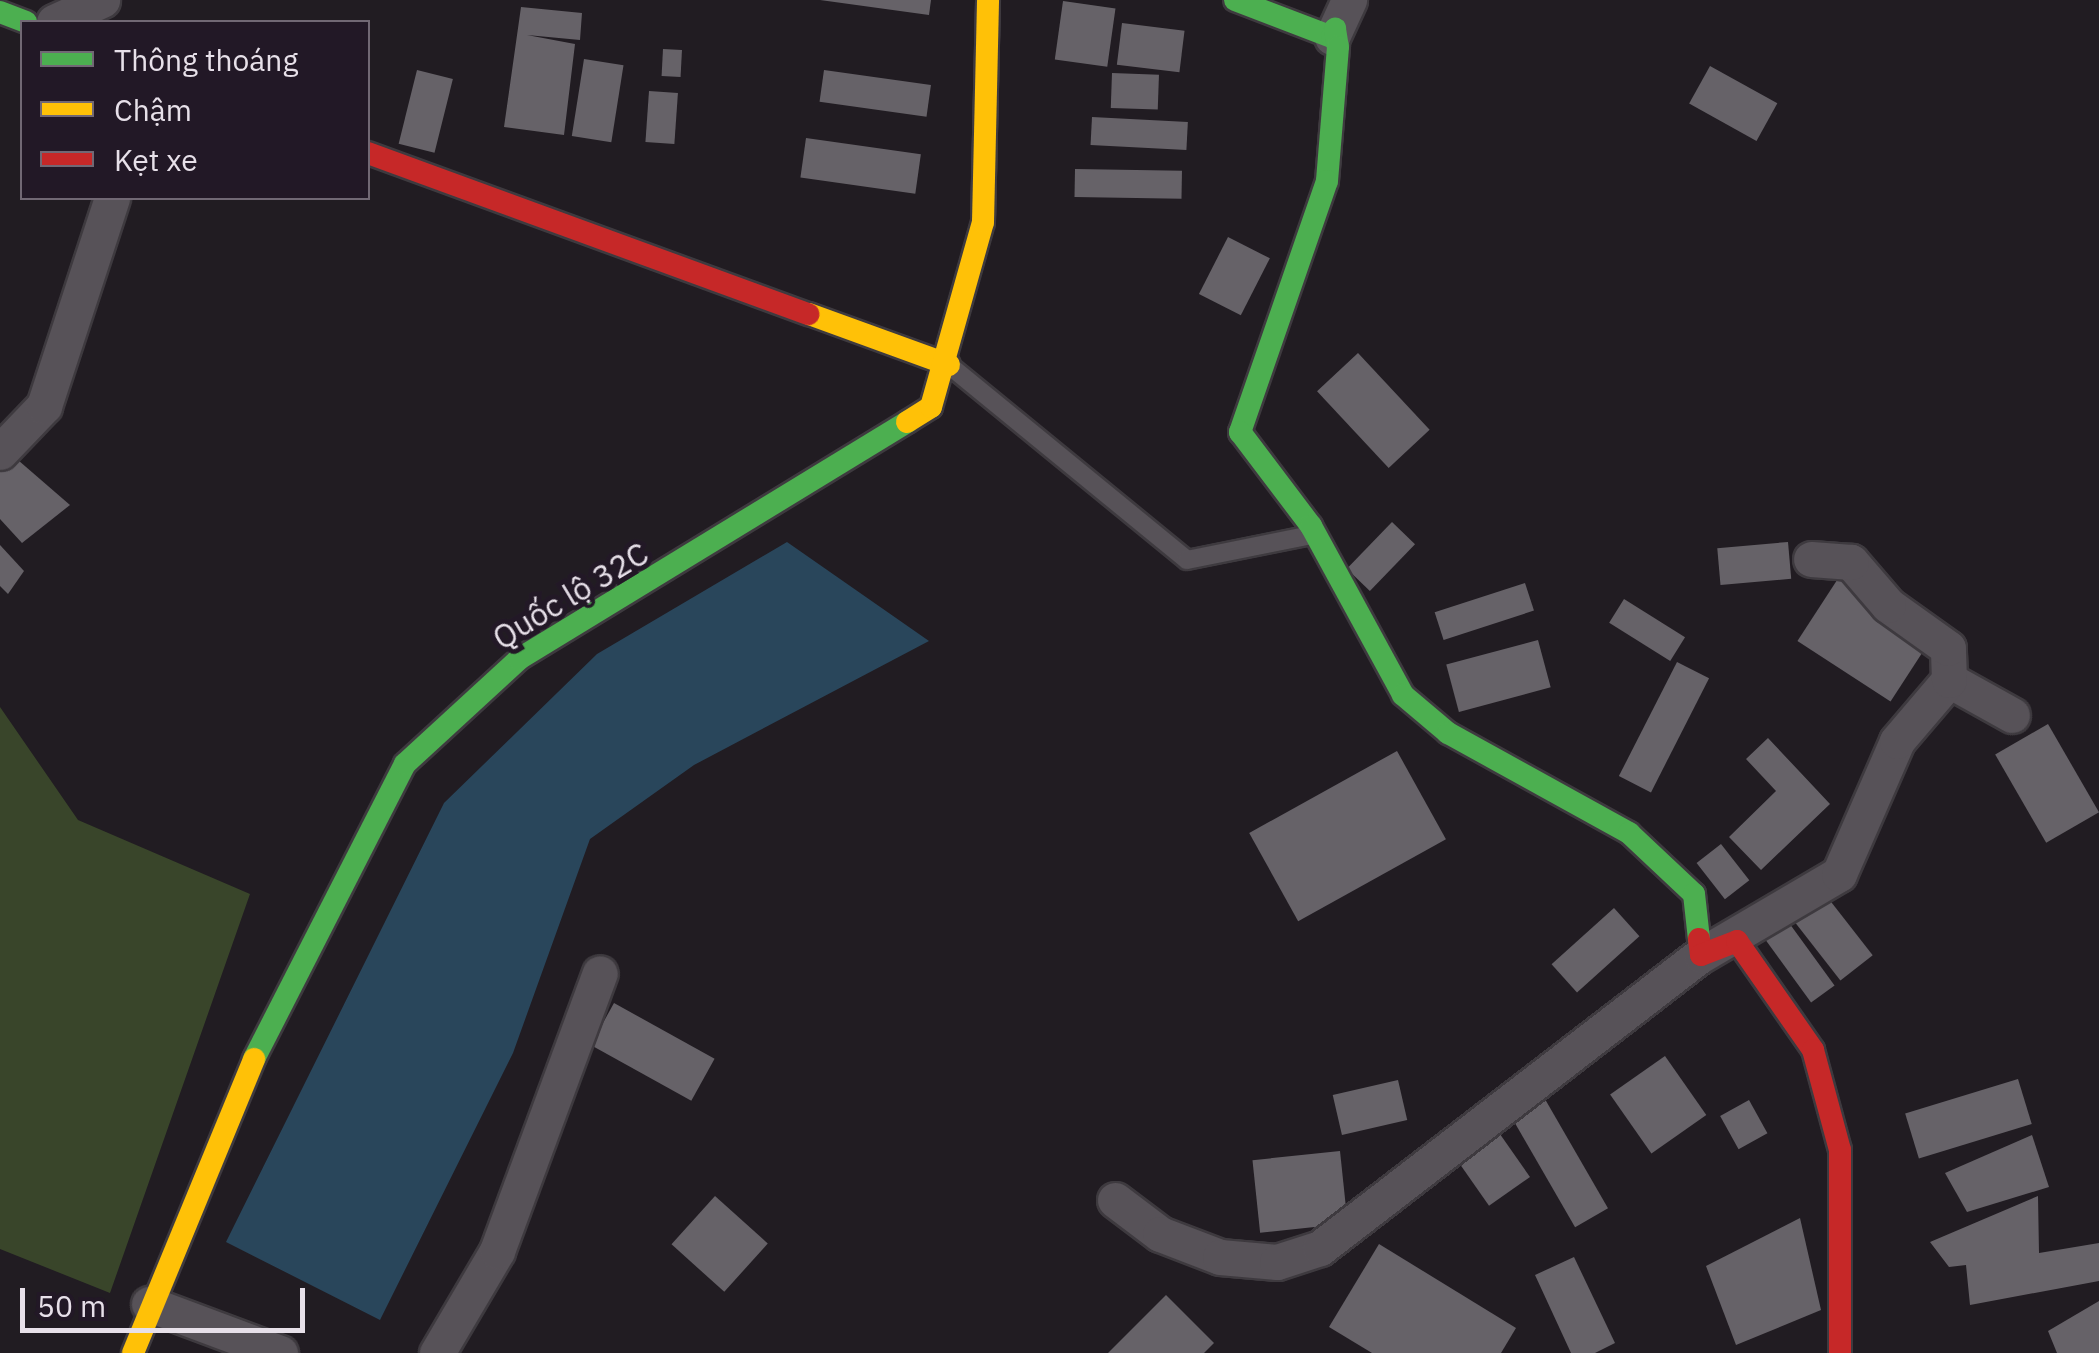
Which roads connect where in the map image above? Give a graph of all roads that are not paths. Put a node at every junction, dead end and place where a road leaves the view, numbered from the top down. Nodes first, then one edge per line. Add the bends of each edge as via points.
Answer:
1 (102, 0) edge
2 (988, 0) edge
3 (1235, 0) edge
4 (1348, 0) edge
5 (58, 20) edge
6 (1332, 37) junction
7 (370, 154) edge
8 (111, 200) edge
9 (949, 365) junction
10 (0, 452) edge
11 (1316, 535) junction
12 (1811, 559) dead end
13 (1950, 680) junction
14 (2012, 715) dead end
15 (1701, 956) junction
16 (600, 973) dead end
17 (1115, 1200) dead end
18 (150, 1304) junction
19 (133, 1353) edge
20 (280, 1353) edge
21 (437, 1353) edge
22 (1840, 1353) edge

1 - 5 street
2 - 9 street, Quốc lộ 32C via 983,222
3 - 6 street
4 - 6 street
6 - 11 street via 1336,30 1328,181 1240,432
7 - 9 street
8 - 10 street via 44,406
9 - 11 lane via 1187,560
9 - 18 street, Quốc lộ 32C via 930,408 519,659 406,764 278,1001
11 - 15 street via 1403,695 1448,734 1629,832 1694,894
12 - 13 street via 1851,562 1948,648
13 - 14 street
13 - 15 street via 1897,741 1838,874
15 - 17 street via 1320,1248 1278,1262 1220,1257 1160,1234
15 - 22 street via 1737,941 1813,1050 1844,1197
16 - 21 street via 498,1251
18 - 19 street, Quốc lộ 32C
18 - 20 street

